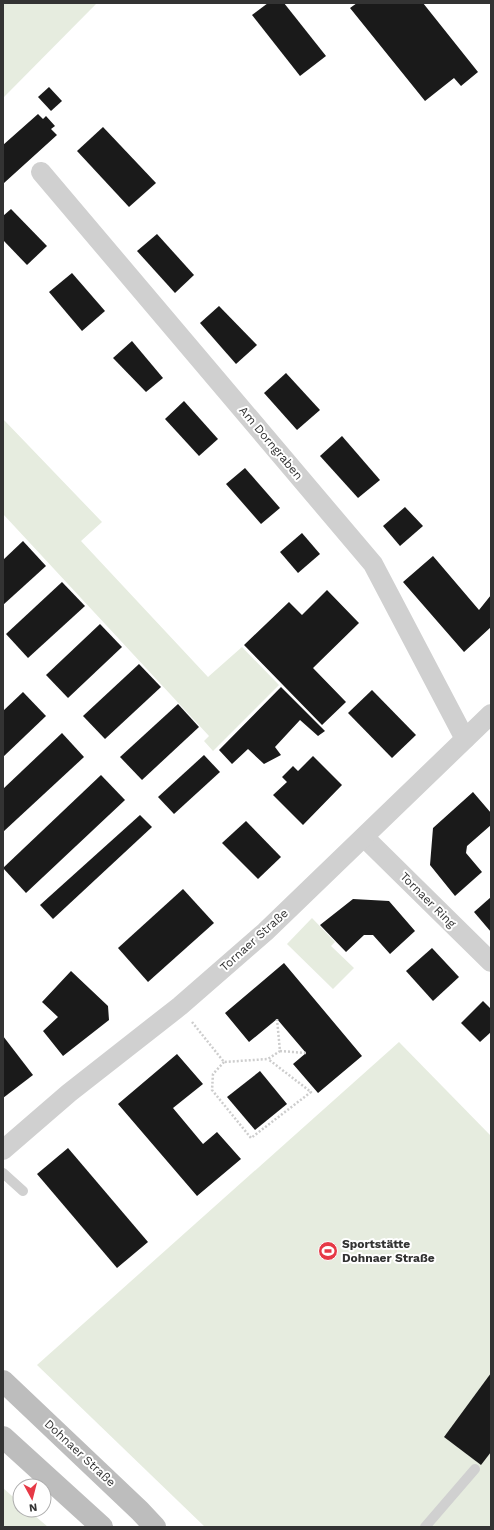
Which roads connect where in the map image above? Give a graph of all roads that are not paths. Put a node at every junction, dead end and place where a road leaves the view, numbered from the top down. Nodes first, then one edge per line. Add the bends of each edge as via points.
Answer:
1 (41, 172) dead end
2 (491, 714) edge
3 (465, 739) junction
4 (364, 837) junction
5 (491, 962) edge
6 (3, 1150) edge
7 (3, 1173) edge
8 (23, 1191) dead end
9 (3, 1380) edge
10 (3, 1437) edge
11 (474, 1469) dead end
12 (102, 1527) edge
13 (155, 1527) edge
14 (425, 1527) edge

1 - 3 street, Am Dorngraben via 374,564
2 - 3 street, Tornaer Straße
3 - 4 street, Tornaer Straße
4 - 5 street, Tornaer Ring
4 - 6 street, Tornaer Straße via 265,932 180,1006 69,1093
7 - 8 lane
9 - 13 main road, Dohnaer Straße
10 - 12 main road
11 - 14 lane

